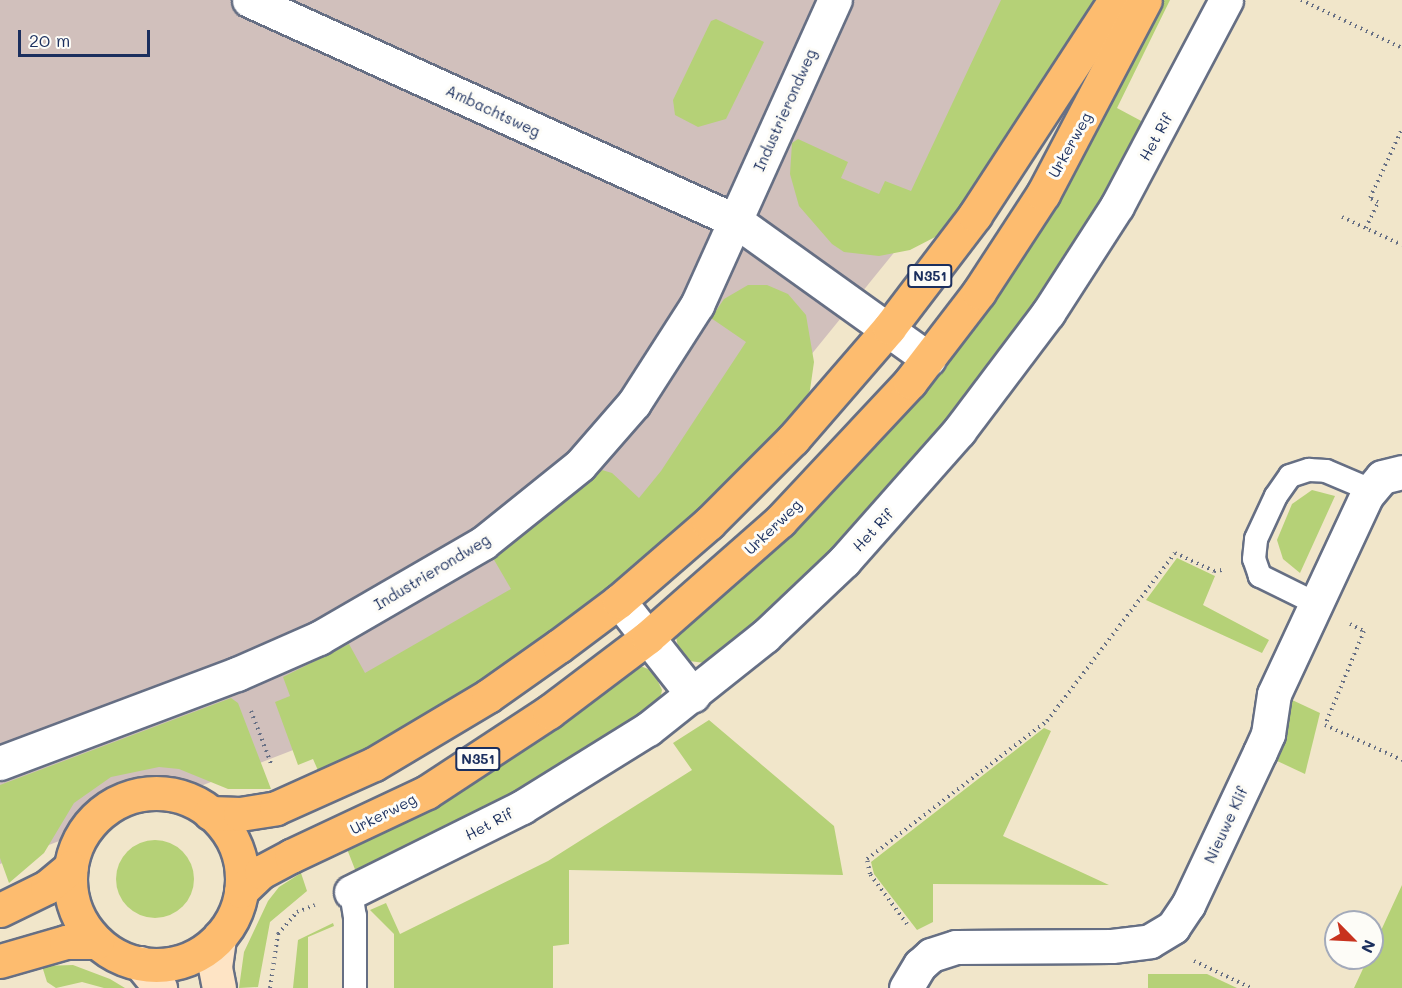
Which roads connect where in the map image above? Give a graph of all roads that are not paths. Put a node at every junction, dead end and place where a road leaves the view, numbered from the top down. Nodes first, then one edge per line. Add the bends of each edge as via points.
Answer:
1 (249, 0) edge
2 (835, 0) edge
3 (1115, 0) edge
4 (1145, 0) edge
5 (1226, 0) edge
6 (736, 221) junction
7 (889, 328) junction
8 (929, 359) junction
9 (1402, 472) edge
10 (1371, 490) junction
11 (619, 601) junction
12 (1316, 605) junction
13 (648, 637) junction
14 (693, 695) junction
15 (0, 763) edge
16 (210, 813) junction
17 (71, 867) junction
18 (240, 891) junction
19 (337, 896) joint
20 (0, 910) edge
21 (219, 937) junction
22 (97, 942) junction
23 (0, 961) edge
24 (150, 976) edge
25 (219, 988) edge
26 (355, 988) edge
27 (906, 988) edge

1 - 6 street, Ambachtsweg
2 - 6 street, Industrierondweg
3 - 7 main road, N351 via 975,215
4 - 8 main road, Urkerweg / N351 via 1043,194 979,292
5 - 14 street, Het Rif via 1159,132 1096,243 993,389 844,561 765,636
6 - 7 street
6 - 15 street, Industrierondweg via 676,342 634,403 580,465 483,543 319,638
7 - 8 street
7 - 11 main road, N351 via 816,414 729,504
8 - 13 main road, Urkerweg / N351 via 787,514
9 - 10 street via 1382,477
10 - 12 street, Nieuwe Klif
10 - 12 lane via 1326,471 1309,470 1290,476 1256,539 1254,559 1260,576
11 - 13 street
11 - 16 main road, N351 via 488,696 374,764 276,808 240,814
12 - 27 street, Nieuwe Klif via 1274,694 1268,734 1192,897 1173,927 1150,941 1112,946 962,946 931,956 920,965
13 - 14 street
13 - 18 main road, Urkerweg / N351 via 585,687 427,792 291,856 261,872
14 - 19 street, Het Rif via 624,745 522,807
16 - 17 main road, N351 via 170,795 147,794 125,799 105,810 89,826
16 - 18 main road, N351 via 236,848
17 - 20 main road, N351 via 47,887
17 - 22 main road, N351 via 75,908
18 - 21 main road, N351 via 233,915
19 - 26 lane via 355,916
21 - 24 main road, N351
21 - 25 street via 215,967
22 - 23 main road via 66,942
22 - 24 main road, N351

